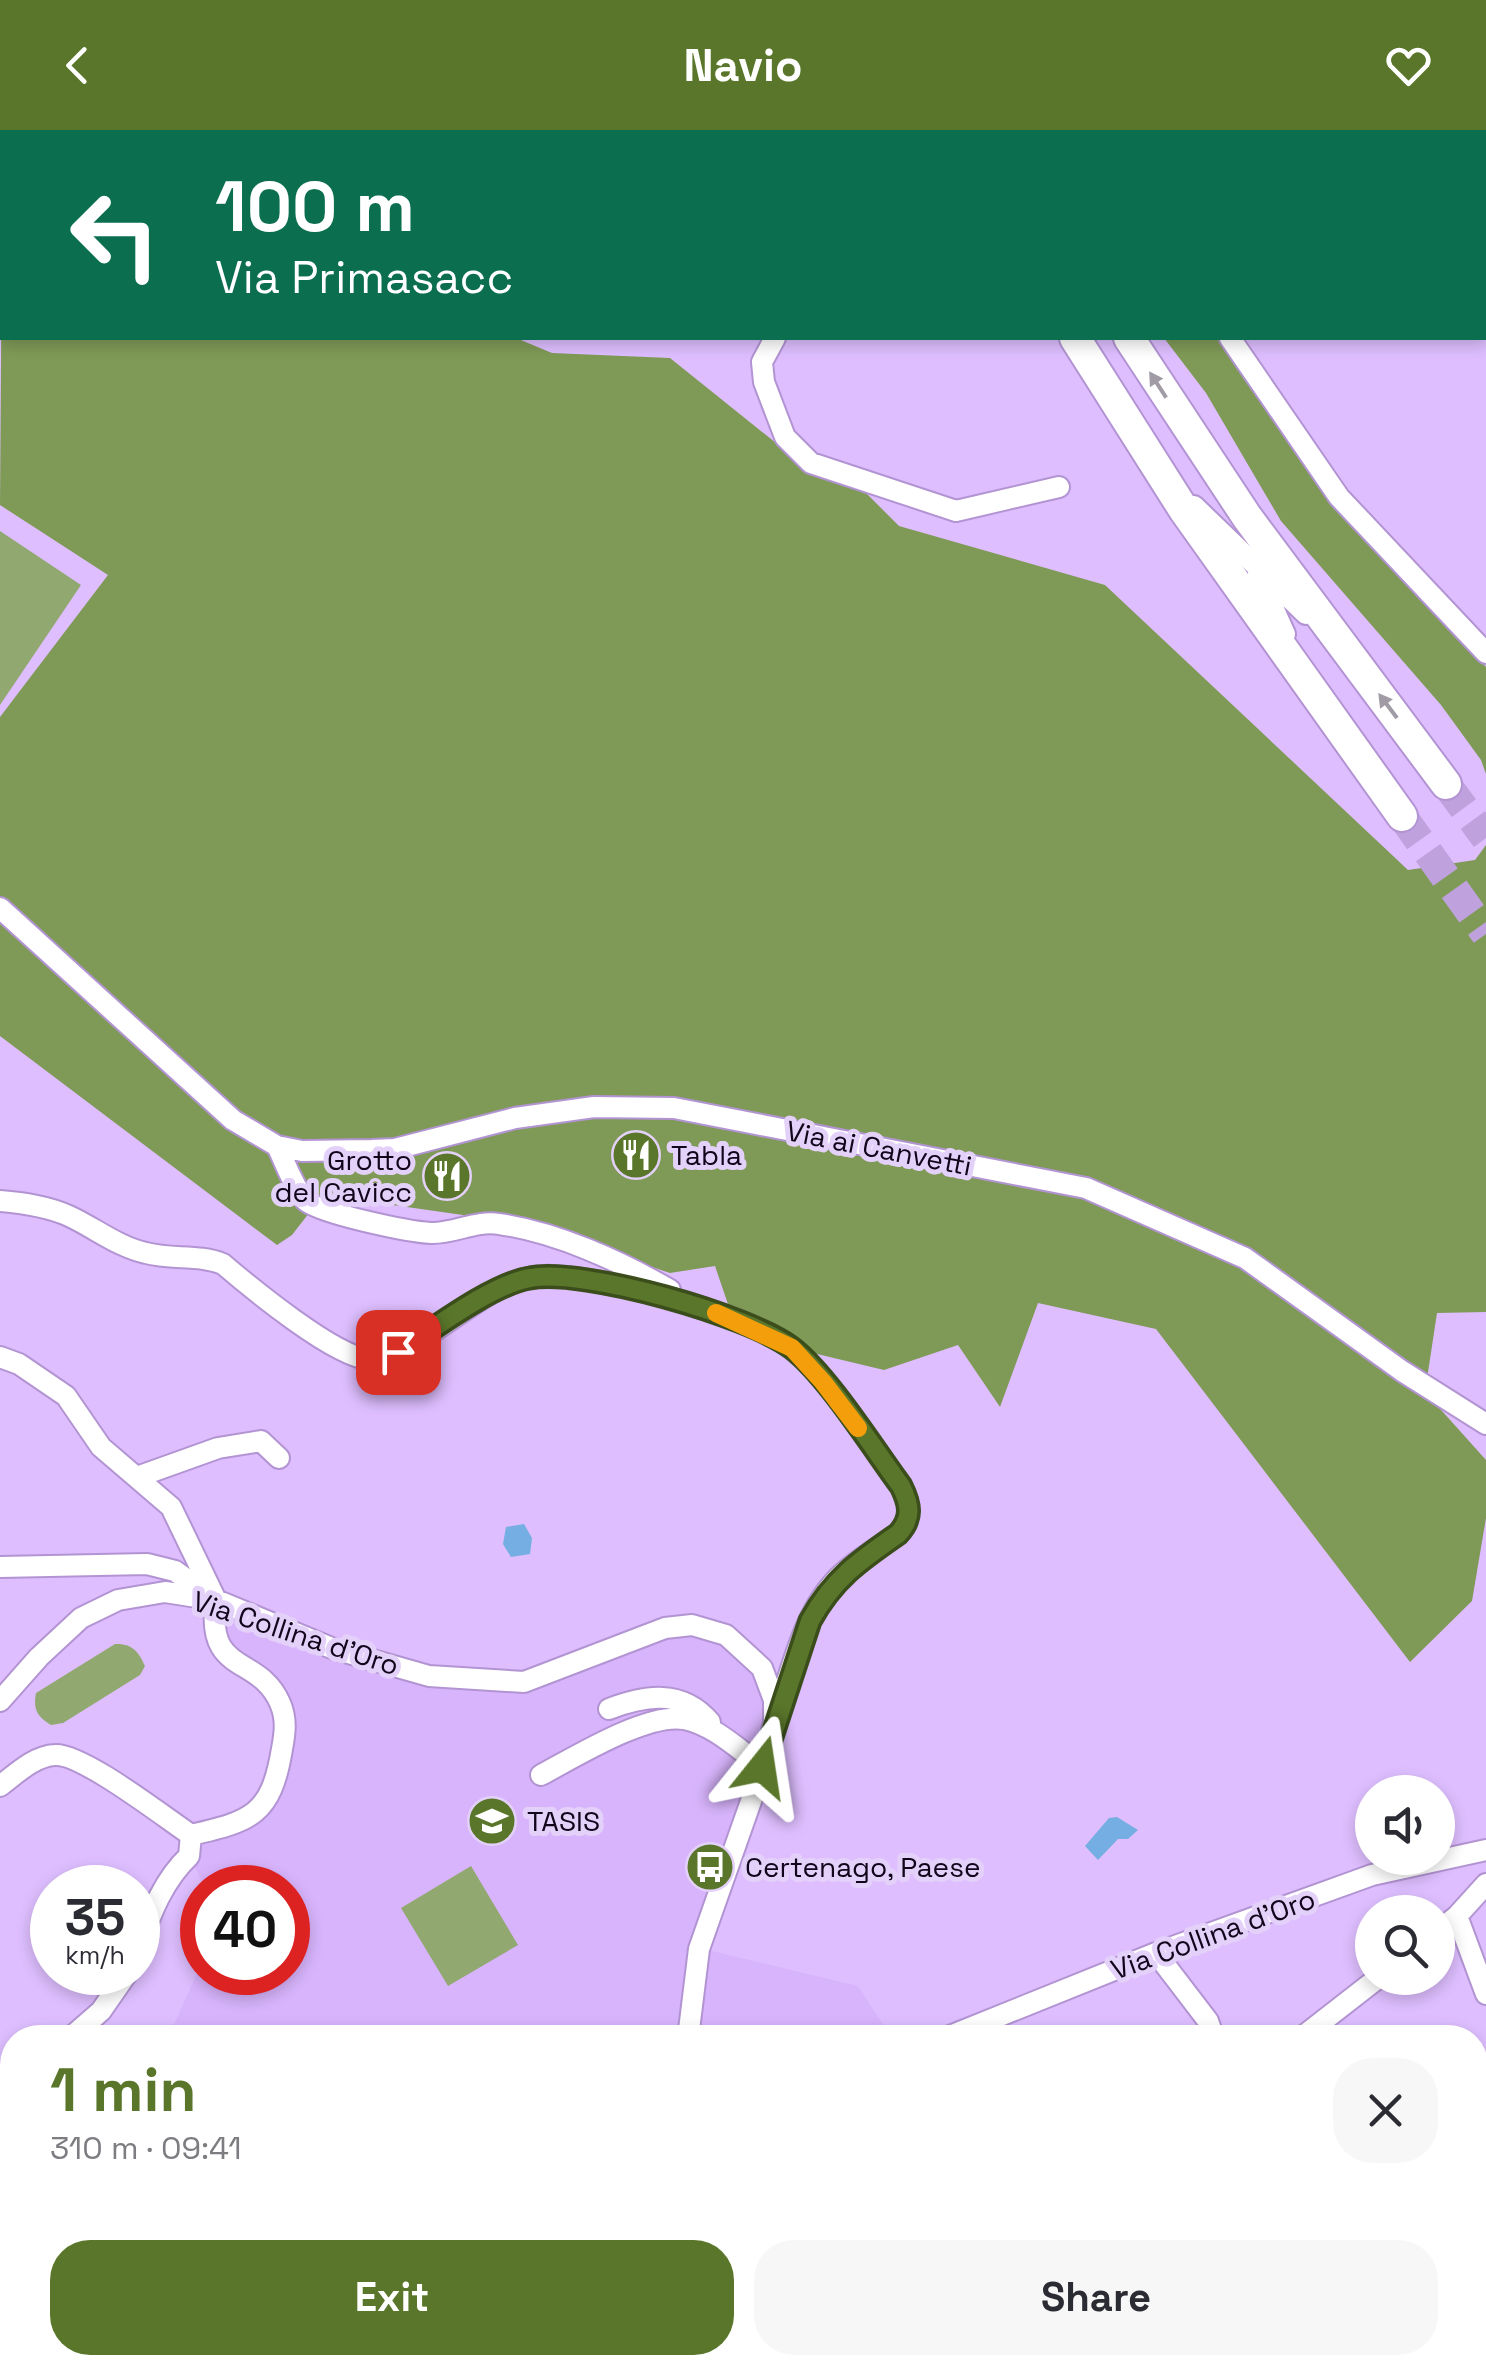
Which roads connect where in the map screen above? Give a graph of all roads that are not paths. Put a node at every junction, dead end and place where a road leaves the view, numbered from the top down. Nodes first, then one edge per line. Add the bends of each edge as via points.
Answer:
1 (774, 340) edge
2 (1076, 340) edge
3 (1129, 340) edge
4 (1231, 340) edge
5 (1198, 445) junction
6 (1158, 471) junction
7 (1059, 487) dead end
8 (1253, 563) junction
9 (1486, 653) edge
10 (1351, 657) junction
11 (1309, 686) junction
12 (1446, 784) tunnel mouth
13 (1402, 816) tunnel mouth
14 (0, 908) edge
15 (277, 1146) junction
16 (0, 1201) edge
17 (697, 1307) junction
18 (0, 1357) edge
19 (1486, 1424) edge
20 (278, 1458) dead end
21 (137, 1478) junction
22 (0, 1567) edge
23 (216, 1600) junction
24 (0, 1701) edge
25 (609, 1709) dead end
26 (774, 1722) junction
27 (724, 1739) junction
28 (762, 1767) junction
29 (542, 1775) dead end
30 (0, 1786) edge
31 (190, 1835) junction
32 (1486, 1850) edge
33 (1486, 1884) edge
34 (160, 1895) edge
35 (1457, 1916) joint
36 (1156, 1953) junction
37 (1486, 1994) edge
38 (112, 1995) edge
39 (1356, 1995) edge
40 (86, 2025) edge
41 (690, 2025) edge
42 (977, 2025) edge
43 (1209, 2025) edge
44 (1317, 2025) edge

1 - 7 street via 762,362 764,382 785,437 811,463 956,511
2 - 6 highway
5 -> 3 highway
4 - 9 street via 1339,496
5 - 8 street
5 - 10 highway
6 - 8 street
6 - 11 highway
8 - 10 street
8 - 11 street
12 -> 10 highway
11 - 13 highway
14 - 15 street, Via ai Canvetti via 233,1120
15 - 17 street via 316,1208 432,1233 492,1222 527,1228 658,1283
15 - 19 street, Via ai Canvetti via 394,1149 515,1118 594,1108 674,1108 1086,1188 1245,1258
16 - 17 street via 68,1215 149,1254 224,1264 330,1344 366,1359 398,1352 502,1287 528,1278 630,1288
17 - 26 street via 792,1348 908,1500 906,1526 840,1576 822,1599
18 - 21 street via 66,1396 101,1447
20 - 21 street via 260,1441 218,1448
21 - 23 street via 171,1507
22 - 23 street via 147,1564 175,1571
23 - 24 street, Via Collina d'Oro via 165,1592 118,1600 81,1618
23 - 26 street, Via Collina d'Oro via 334,1649 429,1676 524,1682 665,1628 715,1629 762,1668
23 - 31 street via 215,1637 225,1654 270,1685 286,1726 264,1806 238,1824
25 - 27 street via 637,1698 685,1702
26 - 28 street, Via Collina d'Oro
27 - 28 street
27 - 29 street via 682,1719 659,1720
28 - 41 street, Via Collina d'Oro via 699,1949
30 - 31 street via 35,1760 56,1754 78,1759
31 - 34 street via 189,1856
32 - 36 street, Via Collina d'Oro via 1372,1875
33 - 35 street
35 - 37 street
36 - 42 street, Via Collina d'Oro
36 - 43 street
38 - 40 street
39 - 44 street

